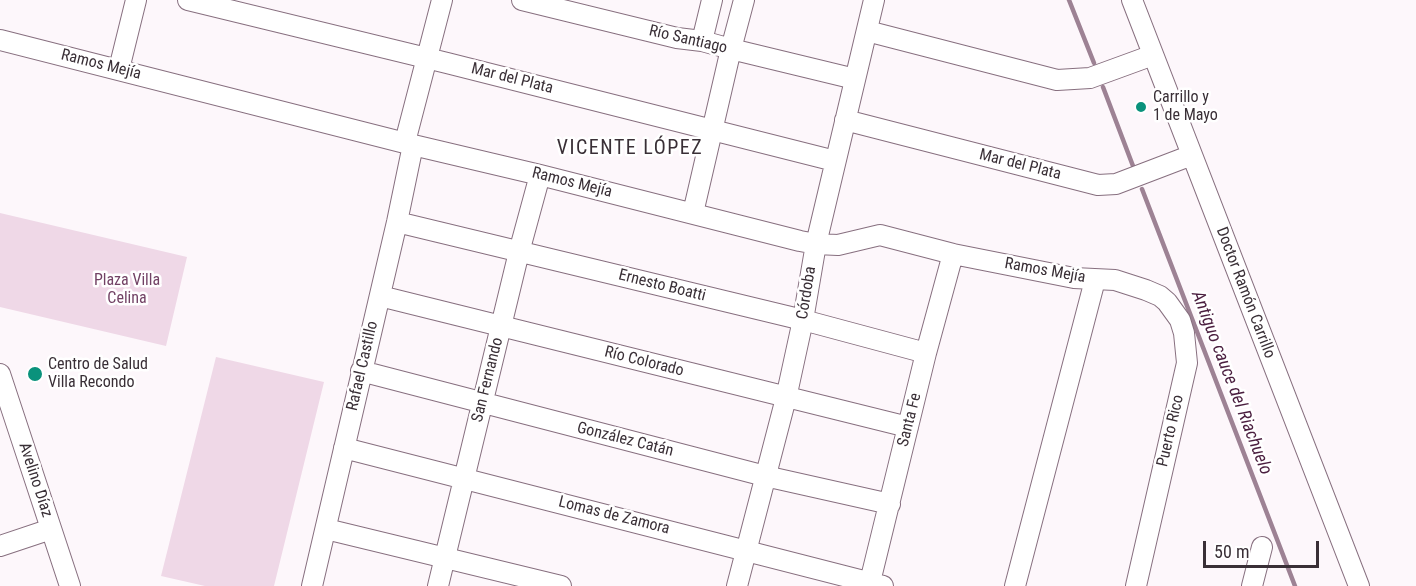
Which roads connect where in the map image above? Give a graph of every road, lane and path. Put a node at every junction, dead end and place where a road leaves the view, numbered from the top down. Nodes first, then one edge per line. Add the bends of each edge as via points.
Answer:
1 (136, 0) edge
2 (188, 0) edge
3 (442, 0) edge
4 (522, 0) edge
5 (712, 0) edge
6 (744, 0) edge
7 (874, 0) edge
8 (1132, 0) edge
9 (867, 32) junction
10 (0, 40) edge
11 (702, 41) junction
12 (730, 50) junction
13 (1153, 55) junction
14 (427, 58) junction
15 (119, 69) junction
16 (855, 79) junction
17 (845, 120) junction
18 (712, 130) junction
19 (409, 144) junction
20 (1192, 155) junction
21 (835, 161) junction
22 (540, 175) junction
23 (693, 213) junction
24 (397, 222) junction
25 (816, 244) junction
26 (519, 252) junction
27 (953, 254) junction
28 (1095, 280) junction
29 (1146, 290) joint
30 (380, 296) junction
31 (803, 320) junction
32 (502, 326) junction
33 (926, 353) junction
34 (362, 371) junction
35 (0, 374) edge
36 (786, 398) junction
37 (483, 403) junction
38 (8, 424) edge
39 (908, 428) junction
40 (344, 448) junction
41 (765, 476) junction
42 (465, 478) junction
43 (890, 504) junction
44 (51, 529) junction
45 (326, 529) junction
46 (0, 546) edge
47 (1262, 547) dead end
48 (746, 550) junction
49 (445, 558) junction
50 (874, 585) edge
51 (70, 586) edge
52 (312, 586) edge
53 (438, 586) edge
54 (561, 586) edge
55 (737, 586) edge
56 (1015, 586) edge
57 (1136, 586) edge
58 (1252, 586) edge
59 (1359, 586) edge

1 - 15 street
2 - 14 street, Mar del Plata
3 - 14 street, Rafael Castillo
4 - 11 street, Río Santiago
5 - 11 street
6 - 12 street
7 - 9 street, Córdoba
8 - 13 street, Doctor Ramón Carrillo
9 - 13 street via 1057,80 1090,78
9 - 16 street, Córdoba
10 - 15 street, Ramos Mejía
11 - 12 street, Río Santiago
12 - 16 street, Río Santiago
12 - 18 street
13 - 20 street, Doctor Ramón Carrillo
14 - 18 street, Mar del Plata
14 - 19 street, Rafael Castillo
15 - 19 street, Ramos Mejía
16 - 17 street, Córdoba
17 - 20 street, Mar del Plata via 1098,185 1116,184
17 - 21 street, Córdoba
18 - 21 street, Mar del Plata
18 - 23 street
19 - 22 street, Ramos Mejía
19 - 24 street, Rafael Castillo
20 - 59 street, Doctor Ramón Carrillo
21 - 25 street, Córdoba
22 - 23 street, Ramos Mejía
22 - 26 street, San Fernando
23 - 25 street, Ramos Mejía
24 - 26 street, Ernesto Boatti
24 - 30 street, Rafael Castillo
25 - 27 street, Ramos Mejía via 838,245 880,235
25 - 31 street, Córdoba
26 - 31 street, Ernesto Boatti
26 - 32 street, San Fernando
27 - 28 street, Ramos Mejía
27 - 33 street, Santa Fe
28 - 29 street, Ramos Mejía via 1115,280
28 - 56 street
29 - 57 street, Puerto Rico via 1167,302 1180,320 1187,363
30 - 32 street, Río Colorado
30 - 34 street, Rafael Castillo
31 - 33 street, Ernesto Boatti
31 - 36 street, Córdoba
32 - 36 street, Río Colorado
32 - 37 street, San Fernando
33 - 39 street, Santa Fe
34 - 37 street, González Catán
34 - 40 street, Rafael Castillo
35 - 38 street, Avelino Díaz
36 - 39 street, Río Colorado
36 - 41 street, Córdoba
37 - 41 street, González Catán
37 - 42 street, San Fernando
38 - 44 street, Avelino Díaz
39 - 43 street, Santa Fe
40 - 42 street, Lomas de Zamora
40 - 45 street, Rafael Castillo
41 - 43 street, González Catán
41 - 48 street, Córdoba
42 - 48 street, Lomas de Zamora
42 - 49 street, San Fernando
43 - 50 street, Santa Fe
44 - 46 street
44 - 51 street, Avelino Díaz
45 - 49 street
45 - 52 street, Rafael Castillo
47 - 58 street
48 - 50 street, Lomas de Zamora
48 - 55 street, Córdoba
49 - 53 street, San Fernando
49 - 54 street

